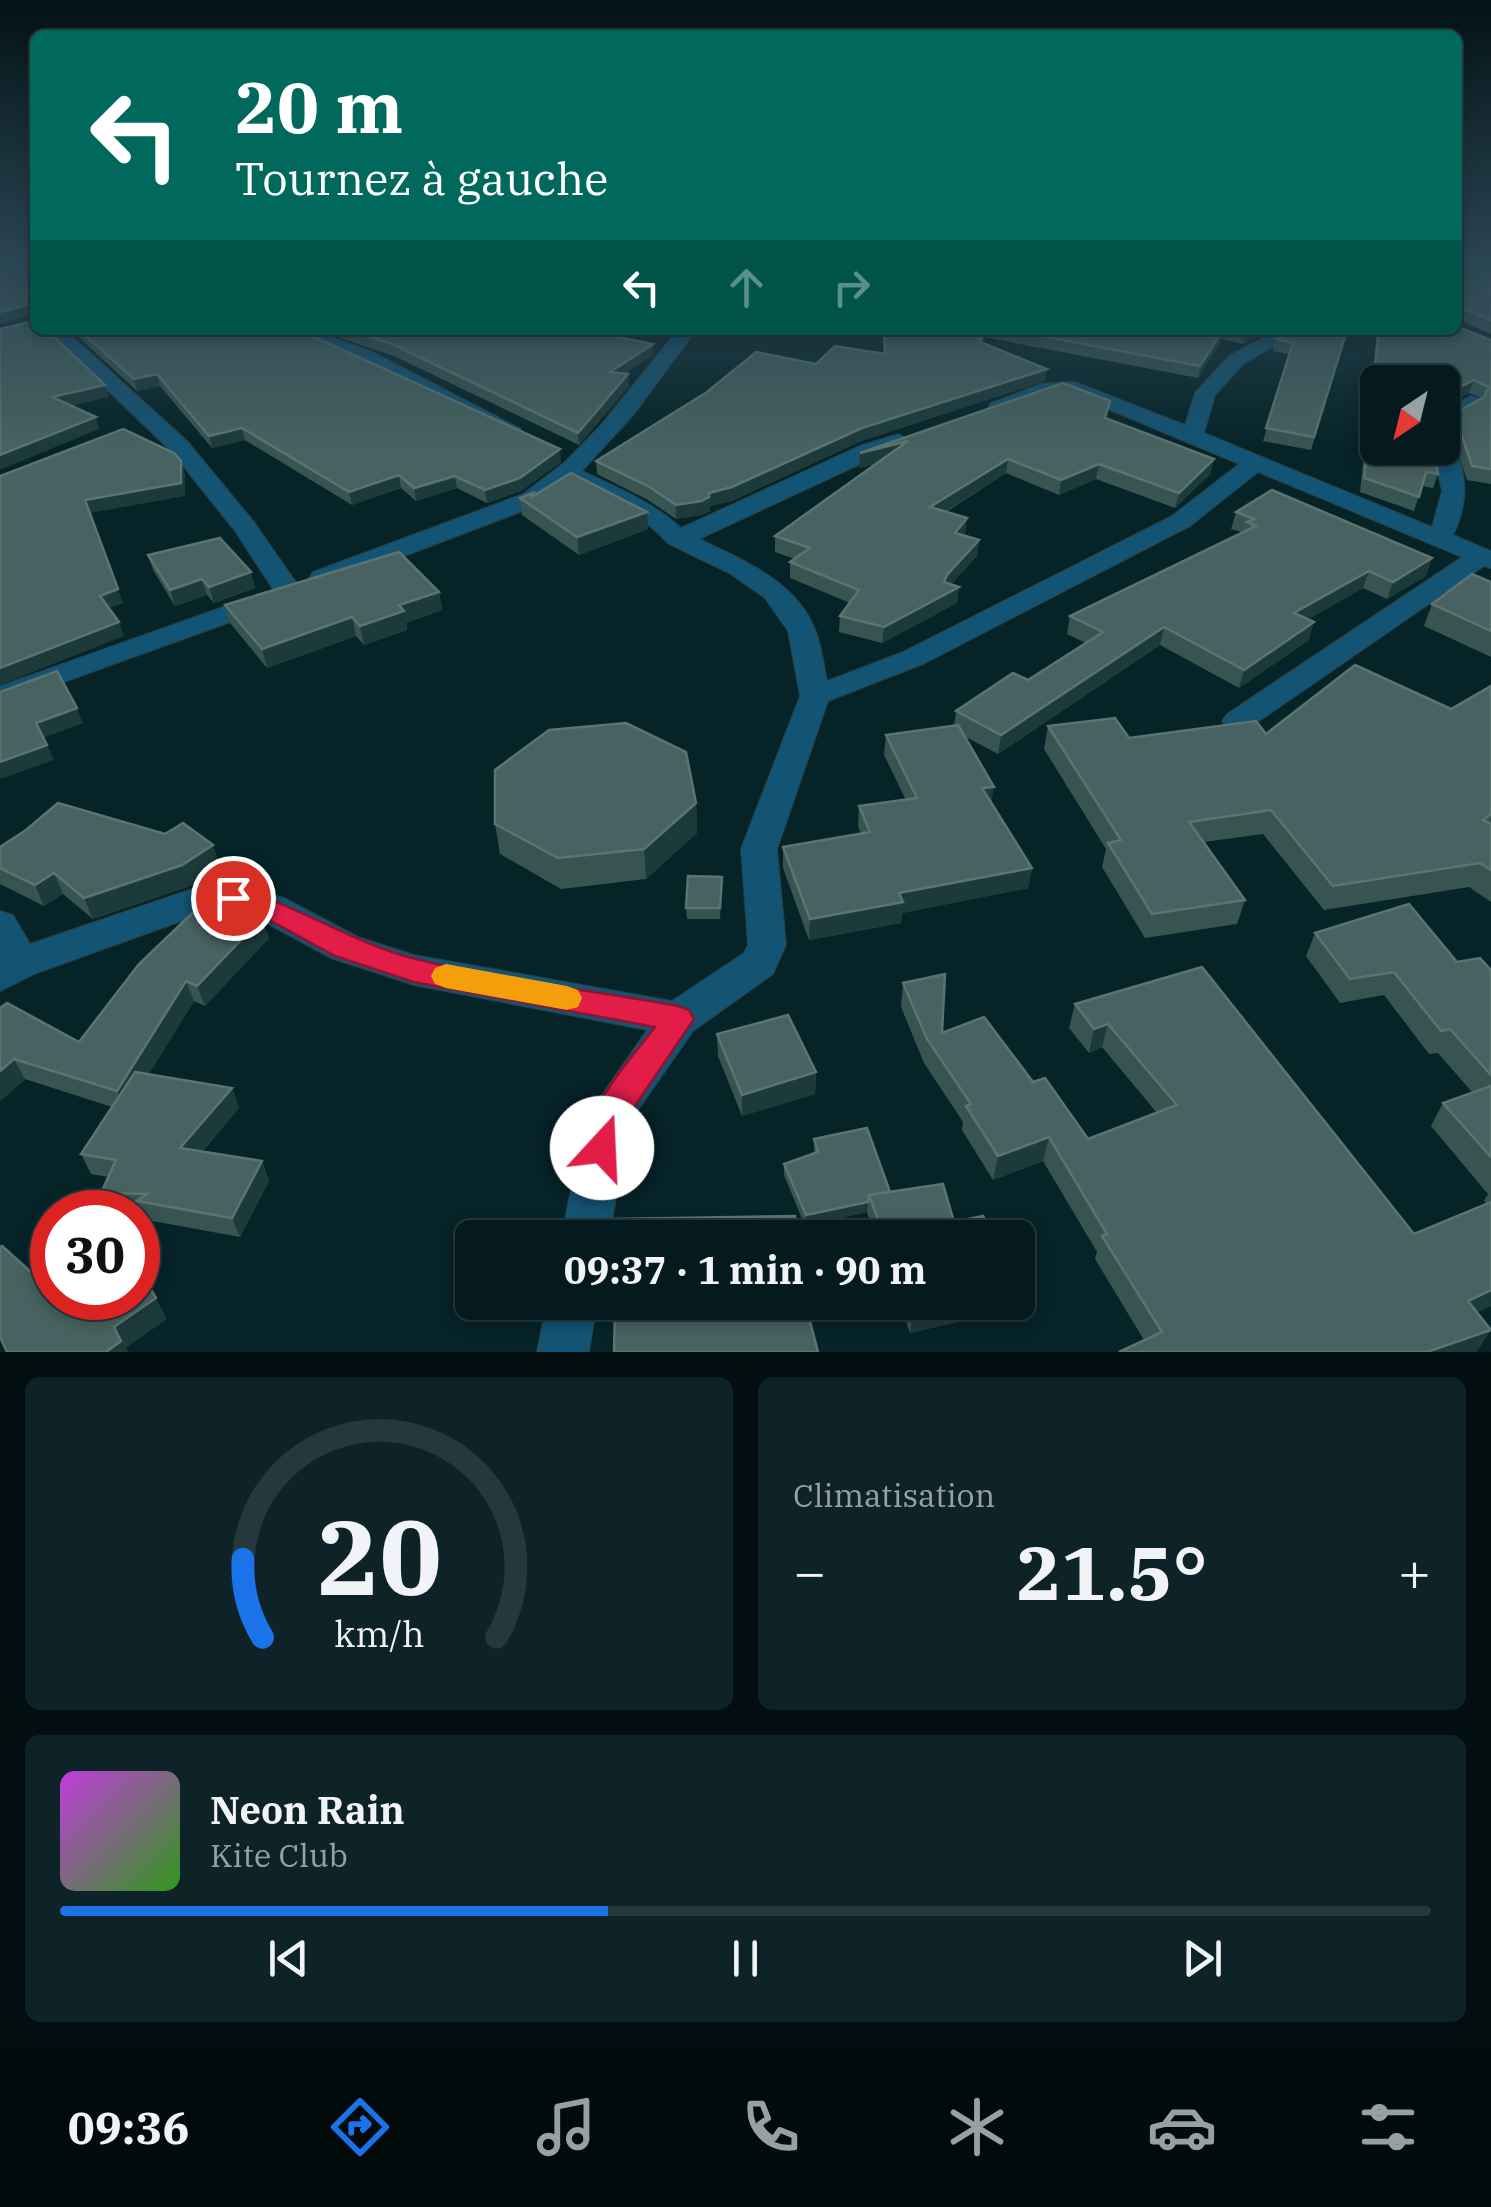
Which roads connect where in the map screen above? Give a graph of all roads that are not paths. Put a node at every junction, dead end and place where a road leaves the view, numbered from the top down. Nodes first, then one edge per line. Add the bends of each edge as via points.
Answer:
1 (60, 335) edge
2 (309, 335) edge
3 (1283, 335) edge
4 (674, 342) edge
5 (1471, 402) edge
6 (1460, 410) edge
7 (974, 418) edge
8 (153, 419) junction
9 (119, 433) edge
10 (922, 434) edge
11 (1194, 434) junction
12 (1256, 462) junction
13 (1450, 465) edge
14 (576, 467) junction
15 (1439, 538) junction
16 (678, 539) junction
17 (1486, 558) edge
18 (288, 591) junction
19 (0, 696) edge
20 (815, 696) junction
21 (1238, 721) edge
22 (0, 925) edge
23 (10, 969) edge
24 (678, 1019) junction
25 (588, 1220) edge
26 (569, 1320) edge
27 (563, 1352) edge

1 - 8 street
2 - 14 street via 544,443
3 - 11 street via 1236,360 1205,394
4 - 14 street
5 - 6 street
7 - 11 street via 1061,386
8 - 9 street
8 - 18 street via 245,528
10 - 16 street via 870,450
11 - 12 street
12 - 15 street
12 - 20 street via 1181,522 913,658
13 - 15 street via 1456,481
14 - 16 street
14 - 18 street via 532,498
15 - 17 street
16 - 20 street via 775,592 802,631
17 - 21 street
18 - 19 street
20 - 24 street via 758,850 767,944 758,963
22 - 23 street
23 - 24 street via 198,901 233,898 271,908 345,948 414,970
24 - 25 street via 608,1118
26 - 27 street

